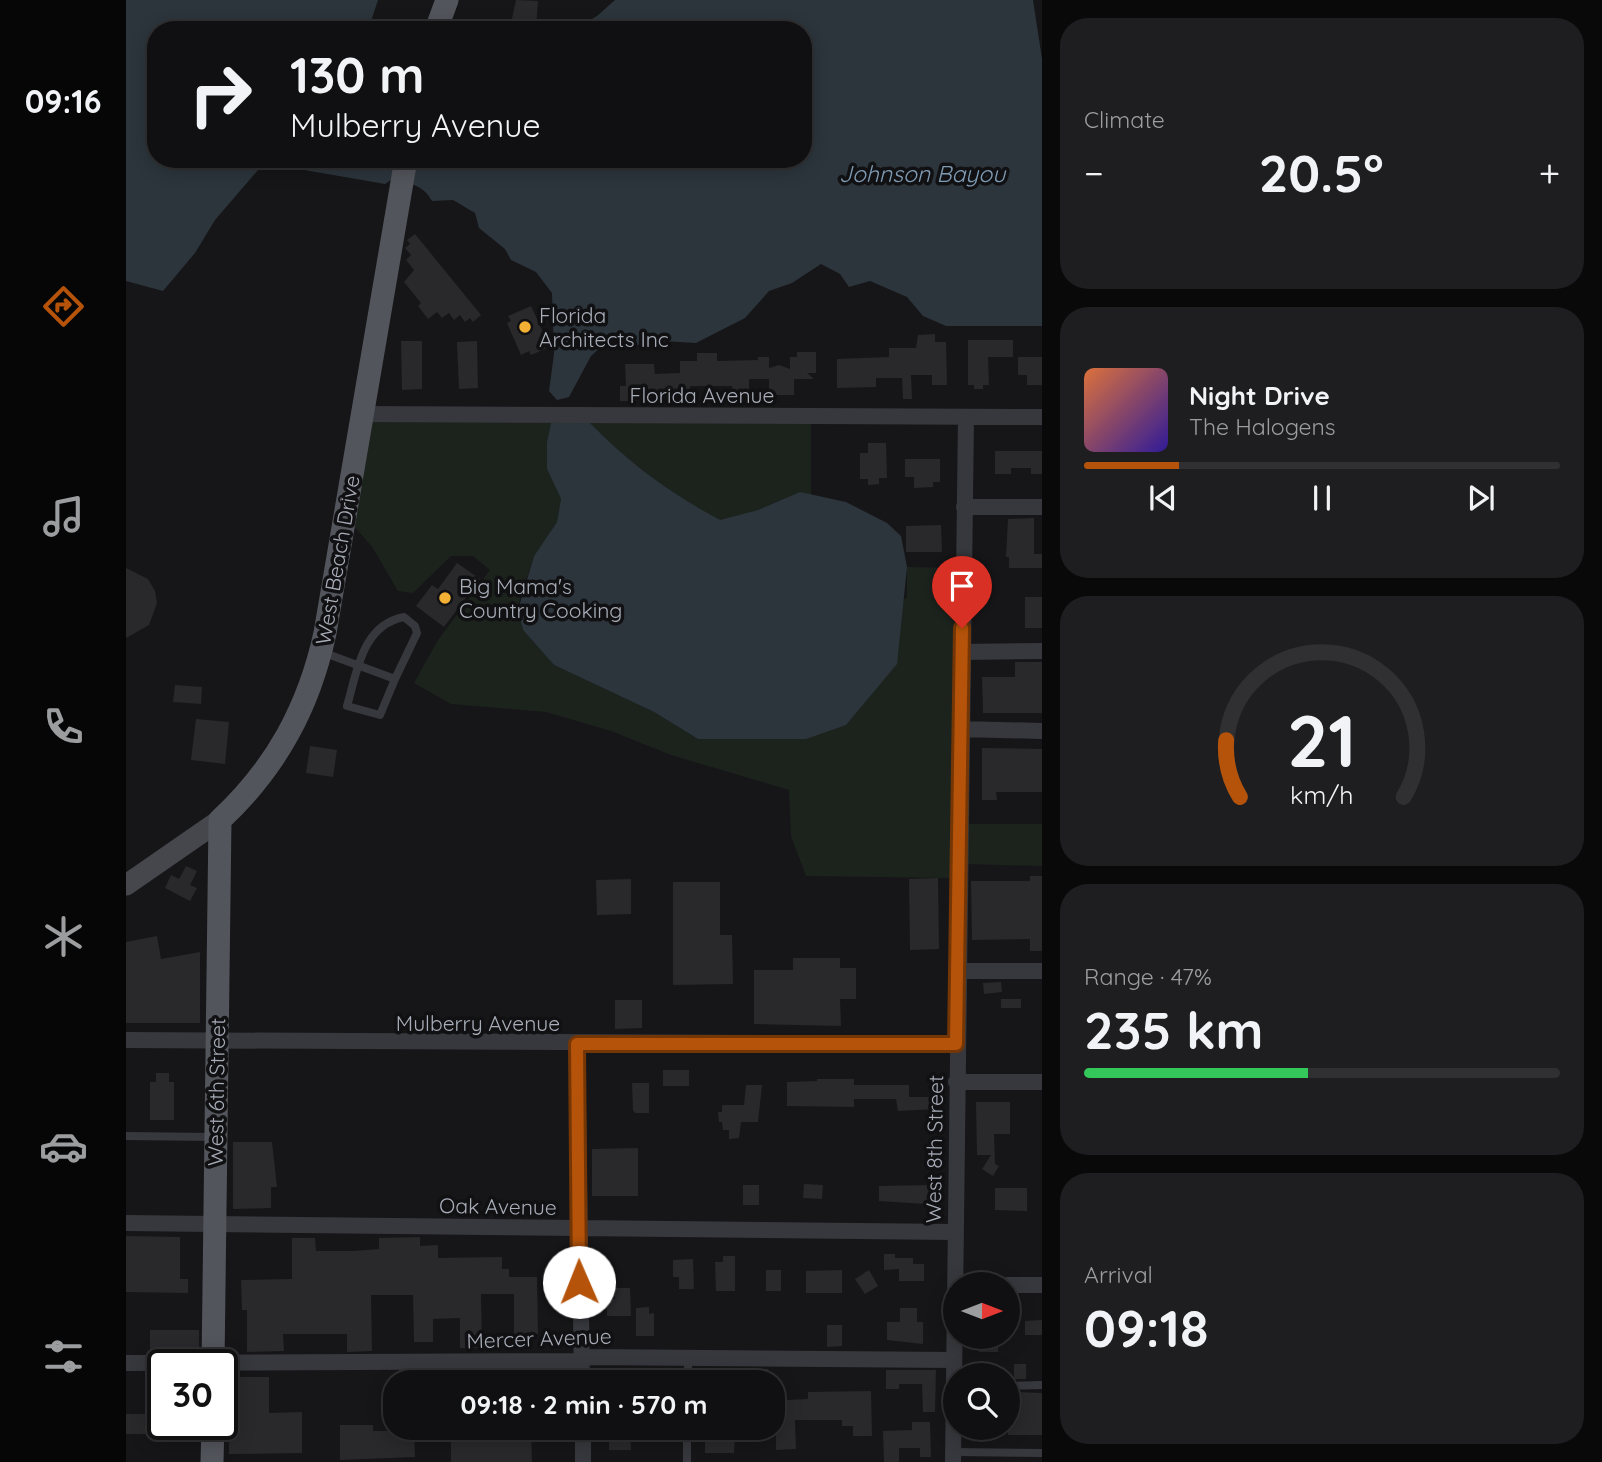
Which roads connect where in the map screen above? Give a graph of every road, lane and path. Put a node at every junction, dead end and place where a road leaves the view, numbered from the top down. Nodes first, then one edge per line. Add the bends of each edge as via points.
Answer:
1 (447, 0) edge
2 (439, 21) edge
3 (404, 168) edge
4 (362, 414) junction
5 (1042, 416) edge
6 (966, 417) junction
7 (964, 507) junction
8 (1042, 507) edge
9 (1042, 651) edge
10 (321, 652) junction
11 (961, 652) junction
12 (359, 665) junction
13 (395, 679) junction
14 (960, 729) junction
15 (1042, 731) edge
16 (220, 820) junction
17 (126, 885) edge
18 (957, 971) junction
19 (1042, 971) edge
20 (126, 1040) edge
21 (217, 1042) junction
22 (577, 1044) junction
23 (956, 1044) junction
24 (956, 1082) junction
25 (1042, 1082) edge
26 (126, 1136) edge
27 (216, 1137) junction
28 (126, 1223) edge
29 (215, 1224) junction
30 (578, 1229) junction
31 (954, 1233) junction
32 (955, 1272) edge
33 (1020, 1285) edge
34 (1042, 1285) edge
35 (213, 1349) edge
36 (954, 1349) edge
37 (688, 1357) junction
38 (954, 1360) joint
39 (581, 1361) junction
40 (126, 1363) edge
41 (147, 1363) edge
42 (238, 1364) edge
43 (581, 1370) edge
44 (688, 1370) edge
45 (1042, 1385) edge
46 (1020, 1386) edge
47 (213, 1440) edge
48 (583, 1440) edge
49 (687, 1440) edge
50 (1042, 1453) edge
51 (953, 1457) edge
52 (212, 1462) edge
53 (583, 1462) edge
54 (687, 1462) edge

1 - 2 main road
3 - 4 main road, West Beach Drive
4 - 6 street, Florida Avenue
4 - 10 main road, West Beach Drive
5 - 6 street, Florida Avenue
6 - 7 street, West 8th Street
7 - 8 street
7 - 11 street, West 8th Street
9 - 11 street
10 - 12 lane
10 - 16 main road, West Beach Drive via 308,695 286,740 253,787
11 - 14 street, West 8th Street
12 - 13 lane
12 - 13 lane via 348,706 380,715
12 - 13 lane via 377,628 404,617 417,633
14 - 15 street
14 - 18 street, West 8th Street
16 - 17 street, West Beach Drive
16 - 21 main road, West 6th Street
18 - 19 street
18 - 23 street, West 8th Street
20 - 21 street, Mulberry Avenue
21 - 22 street, Mulberry Avenue
21 - 27 main road, West 6th Street
22 - 23 street, Mulberry Avenue
22 - 30 street
23 - 24 street, West 8th Street
24 - 25 street
24 - 31 street, West 8th Street
26 - 27 lane
27 - 29 main road, West 6th Street
28 - 29 street, Oak Avenue
29 - 30 street, Oak Avenue
29 - 35 main road, West 6th Street
30 - 31 street, Oak Avenue
30 - 39 street
31 - 32 street, West 8th Street
33 - 34 street
36 - 38 street, West 8th Street
37 - 38 street, Mercer Avenue
37 - 39 street, Mercer Avenue via 589,1357
37 - 44 lane
39 - 42 street, Mercer Avenue
39 - 43 street
40 - 41 street, Mercer Avenue
45 - 46 lane
47 - 52 main road
48 - 53 street
49 - 54 lane
50 - 51 lane

